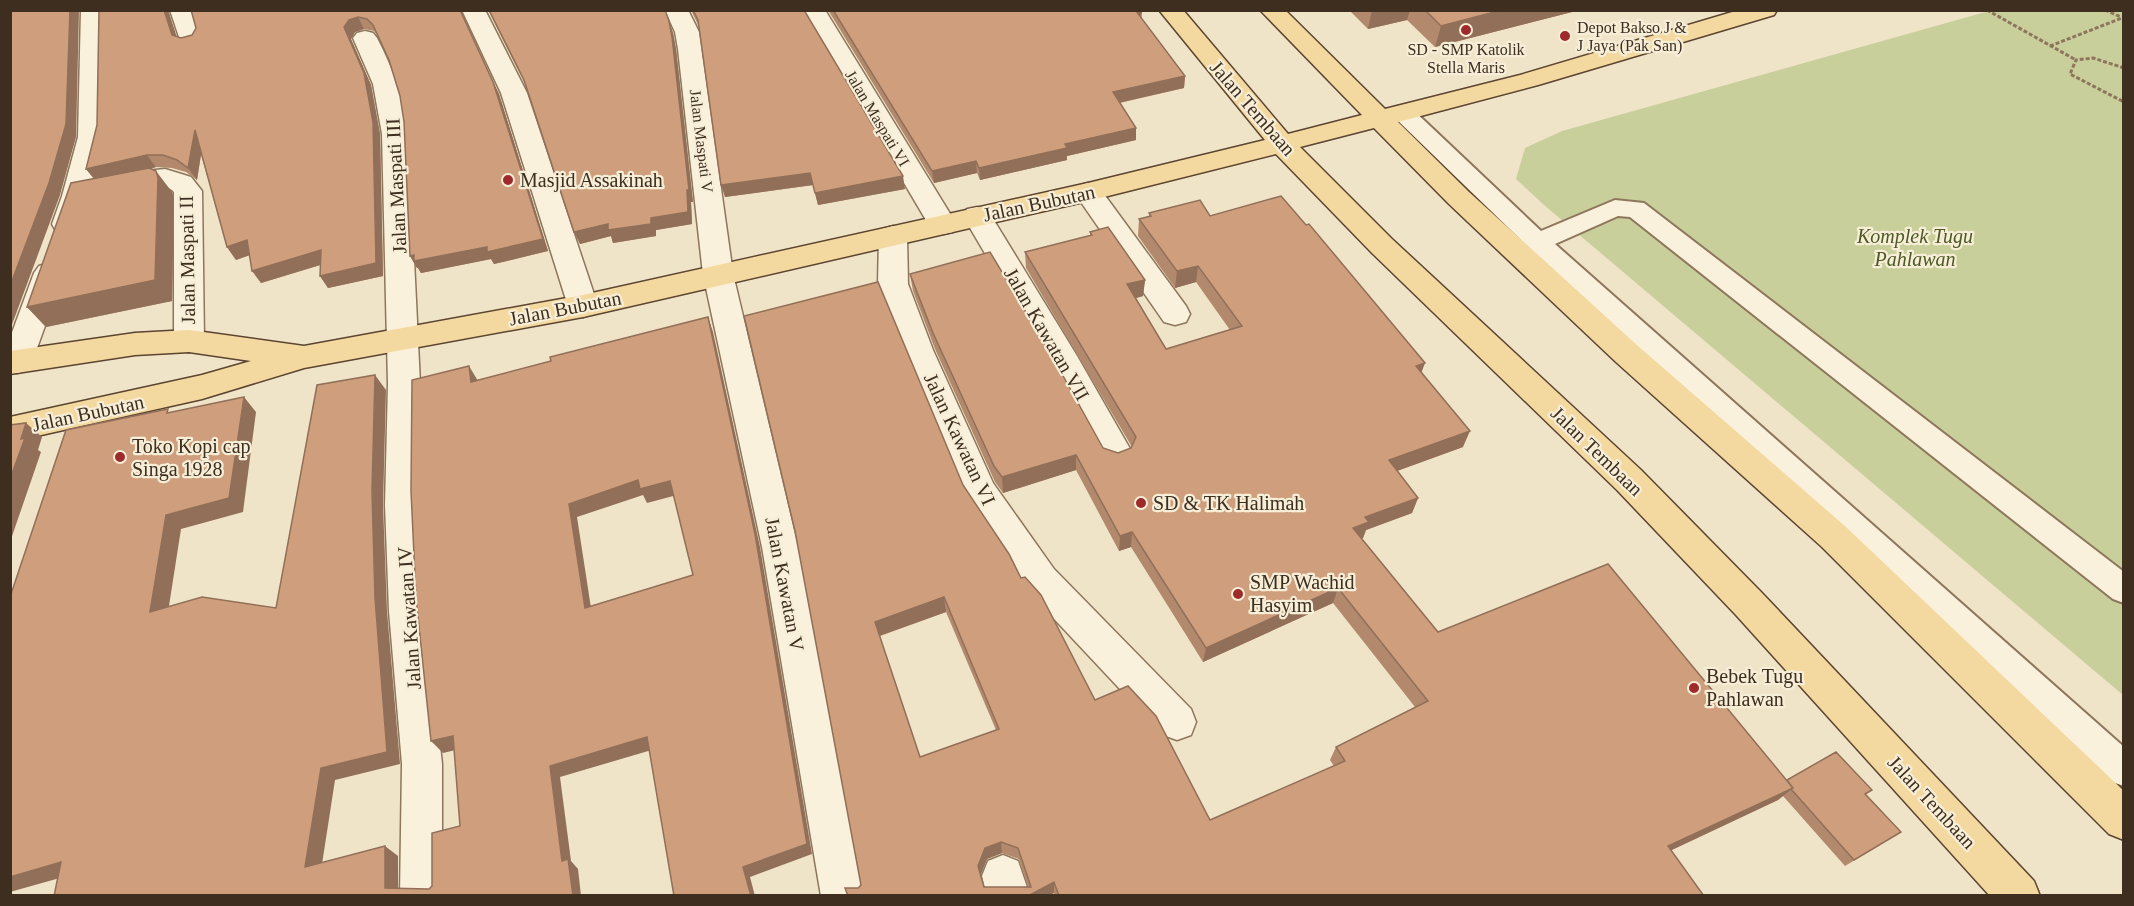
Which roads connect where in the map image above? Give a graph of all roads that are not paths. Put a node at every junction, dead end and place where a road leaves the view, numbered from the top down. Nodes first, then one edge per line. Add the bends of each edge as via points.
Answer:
1 (182, 10) edge
2 (473, 10) edge
3 (676, 10) edge
4 (813, 10) edge
5 (1170, 10) edge
6 (1271, 10) edge
7 (1766, 10) edge
8 (96, 11) edge
9 (365, 38) dead end
10 (190, 41) edge
11 (1391, 116) junction
12 (1282, 144) junction
13 (1088, 192) junction
14 (76, 196) junction
15 (977, 216) junction
16 (943, 225) junction
17 (893, 236) junction
18 (1527, 247) junction
19 (718, 274) junction
20 (583, 306) junction
21 (1175, 314) dead end
22 (400, 340) junction
23 (189, 341) junction
24 (304, 357) junction
25 (14, 363) edge
26 (71, 418) junction
27 (10, 430) edge
28 (62, 450) edge
29 (1116, 453) edge
30 (2124, 590) edge
31 (1177, 722) dead end
32 (2124, 770) edge
33 (2124, 820) edge
34 (421, 896) edge
35 (842, 896) edge
36 (2019, 896) edge

1 - 10 street
2 - 20 street via 514,93
3 - 19 street, Jalan Maspati V via 690,49
4 - 16 street, Jalan Maspati VI
5 - 12 main road, Jalan Tembaan
6 - 11 main road
7 - 11 main road, Jalan Bubutan
8 - 14 street via 91,137
9 - 22 street, Jalan Maspati III via 380,64 394,121
11 - 12 main road, Jalan Bubutan
11 - 18 main road
12 - 13 main road, Jalan Bubutan
12 - 36 main road, Jalan Tembaan via 1382,246 1629,480
13 - 15 main road, Jalan Bubutan
13 - 21 street
14 - 23 street, Jalan Maspati II via 165,177 184,184 190,198
14 - 25 street
15 - 16 main road, Jalan Bubutan
15 - 29 street, Jalan Kawatan VII
16 - 17 main road, Jalan Bubutan
17 - 19 main road, Jalan Bubutan
17 - 31 street, Jalan Kawatan VI via 893,284 979,490 1041,580
18 - 30 lane via 1615,208 1636,209
18 - 32 lane
18 - 33 main road via 1834,537
19 - 20 main road, Jalan Bubutan
19 - 35 street, Jalan Kawatan V via 780,547
20 - 22 main road, Jalan Bubutan
22 - 24 main road, Jalan Bubutan
22 - 34 street, Jalan Kawatan IV via 406,588 422,764
23 - 24 main road, Jalan Bubutan
23 - 25 main road, Jalan Bubutan via 135,344
24 - 26 main road, Jalan Bubutan via 202,387
26 - 27 main road, Jalan Bubutan
26 - 28 street

